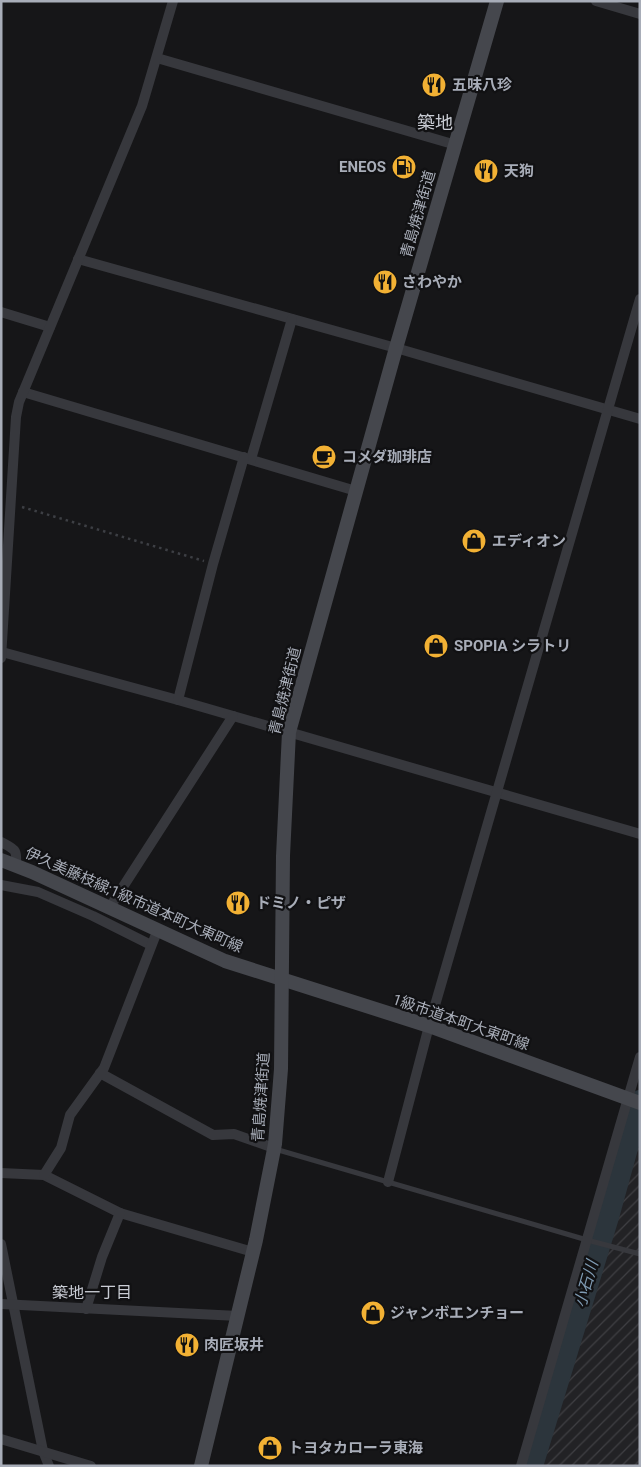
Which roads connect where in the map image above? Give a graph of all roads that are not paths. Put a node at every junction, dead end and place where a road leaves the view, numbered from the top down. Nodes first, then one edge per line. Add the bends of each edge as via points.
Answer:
1 (173, 1) edge
2 (498, 1) edge
3 (596, 1) edge
4 (640, 14) edge
5 (157, 58) junction
6 (456, 145) junction
7 (78, 259) junction
8 (640, 299) edge
9 (1, 312) edge
10 (292, 319) junction
11 (50, 327) junction
12 (396, 348) junction
13 (24, 392) junction
14 (609, 410) junction
15 (640, 419) edge
16 (248, 458) junction
17 (356, 491) junction
18 (8, 505) edge
19 (2, 647) edge
20 (2, 652) edge
21 (1, 658) edge
22 (178, 700) junction
23 (233, 716) junction
24 (288, 732) junction
25 (496, 792) junction
26 (640, 834) edge
27 (1, 842) edge
28 (1, 860) edge
29 (16, 866) junction
30 (1, 885) edge
31 (110, 907) junction
32 (158, 929) junction
33 (150, 946) junction
34 (282, 978) junction
35 (429, 1026) junction
36 (640, 1057) edge
37 (100, 1073) junction
38 (634, 1101) edge
39 (274, 1148) junction
40 (1, 1173) edge
41 (44, 1175) junction
42 (388, 1182) junction
43 (120, 1213) junction
44 (587, 1240) junction
45 (1, 1244) edge
46 (253, 1252) junction
47 (640, 1254) edge
48 (1, 1304) edge
49 (13, 1305) junction
50 (86, 1308) junction
51 (238, 1316) junction
52 (1, 1439) edge
53 (43, 1451) junction
54 (49, 1466) edge
55 (92, 1466) edge
56 (201, 1466) edge
57 (521, 1466) edge

1 - 5 street
2 - 6 main road, 青島焼津街道
3 - 4 street
5 - 6 street
5 - 7 street via 142,106
6 - 12 main road, 青島焼津街道
7 - 10 street
7 - 11 street
8 - 14 street
9 - 11 street
10 - 12 street
10 - 16 street
11 - 13 street
12 - 14 street
12 - 17 main road, 青島焼津街道
13 - 16 street
13 - 18 street via 16,417
14 - 15 street
14 - 25 street
16 - 17 street
16 - 22 street via 214,564
17 - 24 main road, 青島焼津街道
18 - 19 street
19 - 20 street
20 - 21 street
20 - 22 street
22 - 23 street
23 - 24 street
23 - 31 street
24 - 25 street
24 - 34 main road, 青島焼津街道
25 - 26 street
25 - 35 street
27 - 29 street via 17,853
28 - 29 main road, 伊久美藤枝線;1級市道本町大東町線
29 - 31 main road, 伊久美藤枝線;1級市道本町大東町線
30 - 33 street via 38,892 94,916
31 - 32 main road, 伊久美藤枝線;1級市道本町大東町線
32 - 33 street
32 - 34 main road, 伊久美藤枝線;1級市道本町大東町線 via 225,961
33 - 37 street
34 - 35 main road, 1級市道本町大東町線
34 - 39 main road, 青島焼津街道 via 279,1111
35 - 38 main road, 1級市道本町大東町線
35 - 42 street
36 - 38 street
37 - 39 street via 214,1135 234,1134
37 - 41 street via 70,1116 61,1148
38 - 44 street
39 - 42 lane
39 - 46 main road, 青島焼津街道
40 - 41 street
41 - 43 street
42 - 44 lane
43 - 46 street
43 - 50 street
44 - 47 lane
44 - 57 street
45 - 49 street
46 - 51 main road, 青島焼津街道
48 - 49 street
49 - 50 street
49 - 53 street
50 - 51 street
51 - 56 main road, 青島焼津街道
52 - 53 street
53 - 54 street
53 - 55 street

